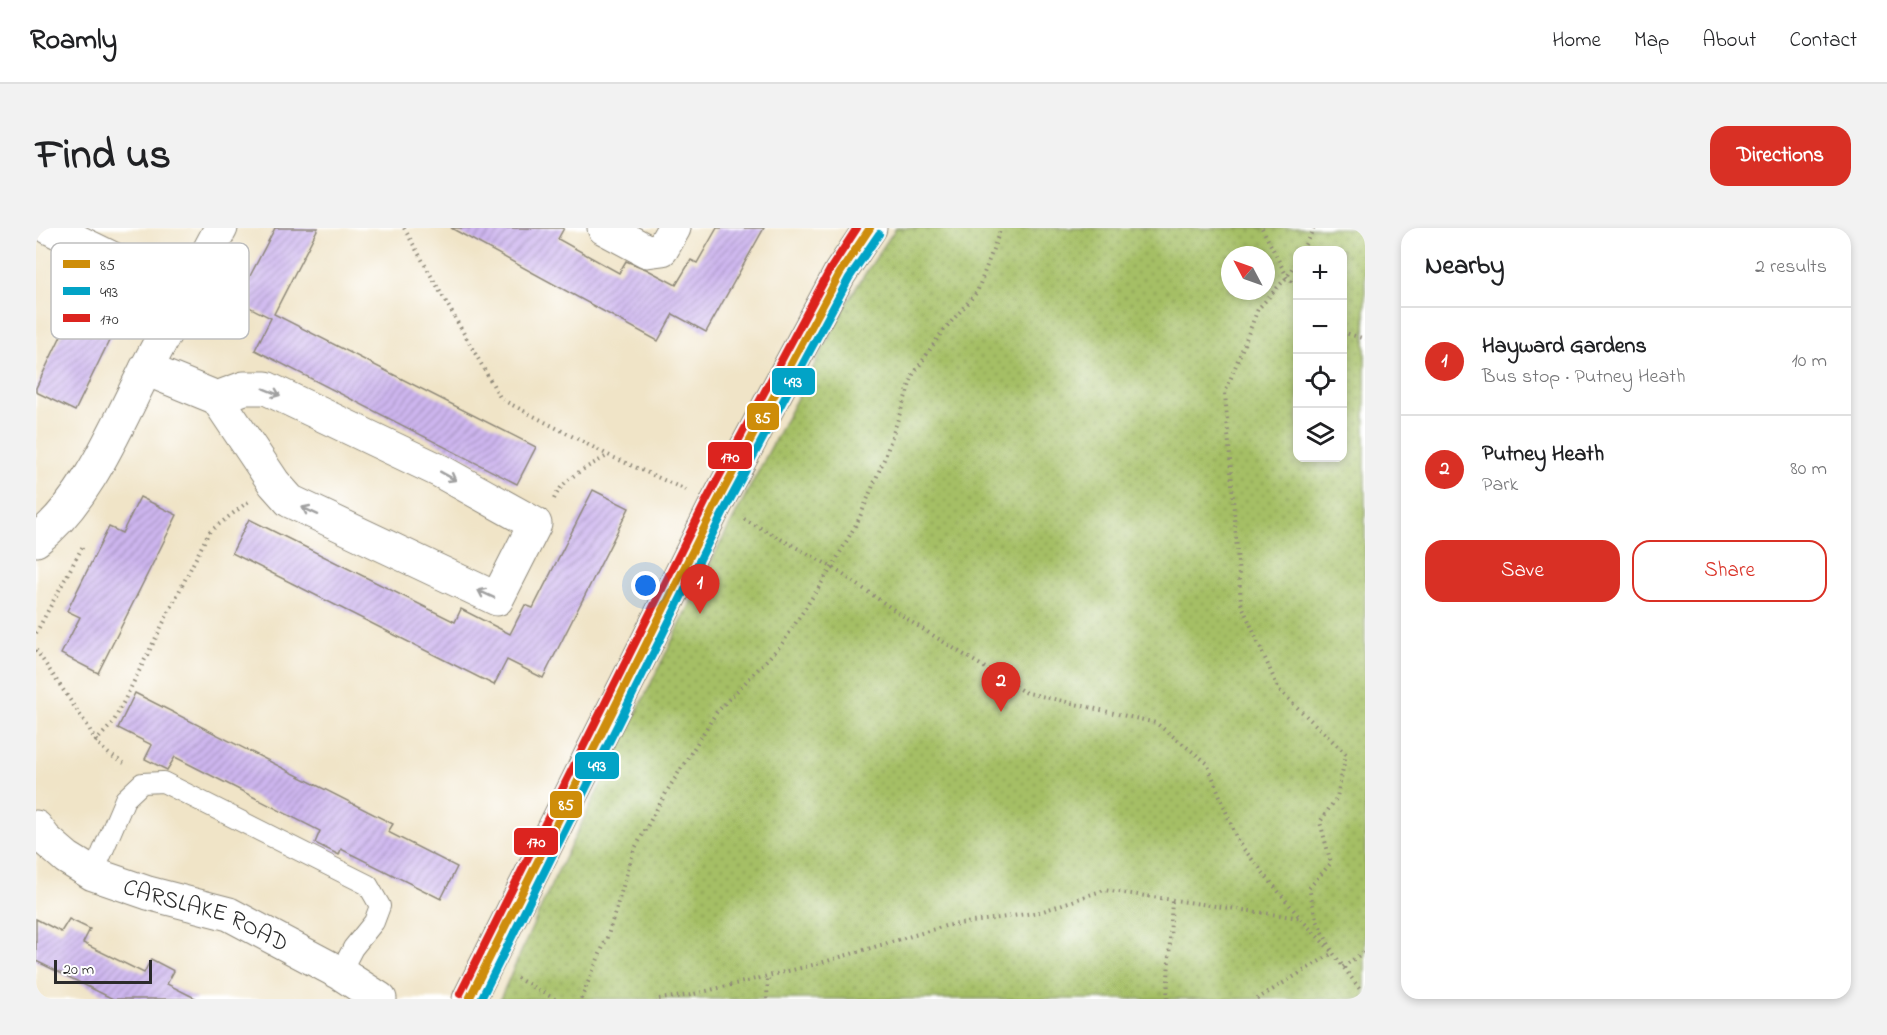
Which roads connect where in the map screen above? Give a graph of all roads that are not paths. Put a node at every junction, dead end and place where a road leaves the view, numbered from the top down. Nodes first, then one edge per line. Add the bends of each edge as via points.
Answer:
1 (50, 228) edge
2 (221, 228) edge
3 (604, 228) edge
4 (674, 228) edge
5 (870, 228) edge
6 (81, 243) edge
7 (213, 243) edge
8 (162, 339) edge
9 (146, 369) junction
10 (217, 398) junction
11 (36, 540) edge
12 (36, 827) edge
13 (93, 874) junction
14 (340, 973) junction
15 (380, 999) edge
16 (469, 999) edge

1 - 6 street
2 - 7 street
3 - 4 street via 647,251 662,249
5 - 16 street via 840,273 716,504
8 - 9 street
9 - 10 street
9 - 11 street via 85,486
10 -> 10 street via 244,388 266,388 440,471 535,524 496,600 290,501
12 - 13 street, CARSLAKE ROAD via 67,858
13 - 14 street, CARSLAKE ROAD via 228,914
13 - 14 lane via 125,799 142,783 163,782 368,885 380,906 374,922 353,948
14 - 15 street, CARSLAKE ROAD

